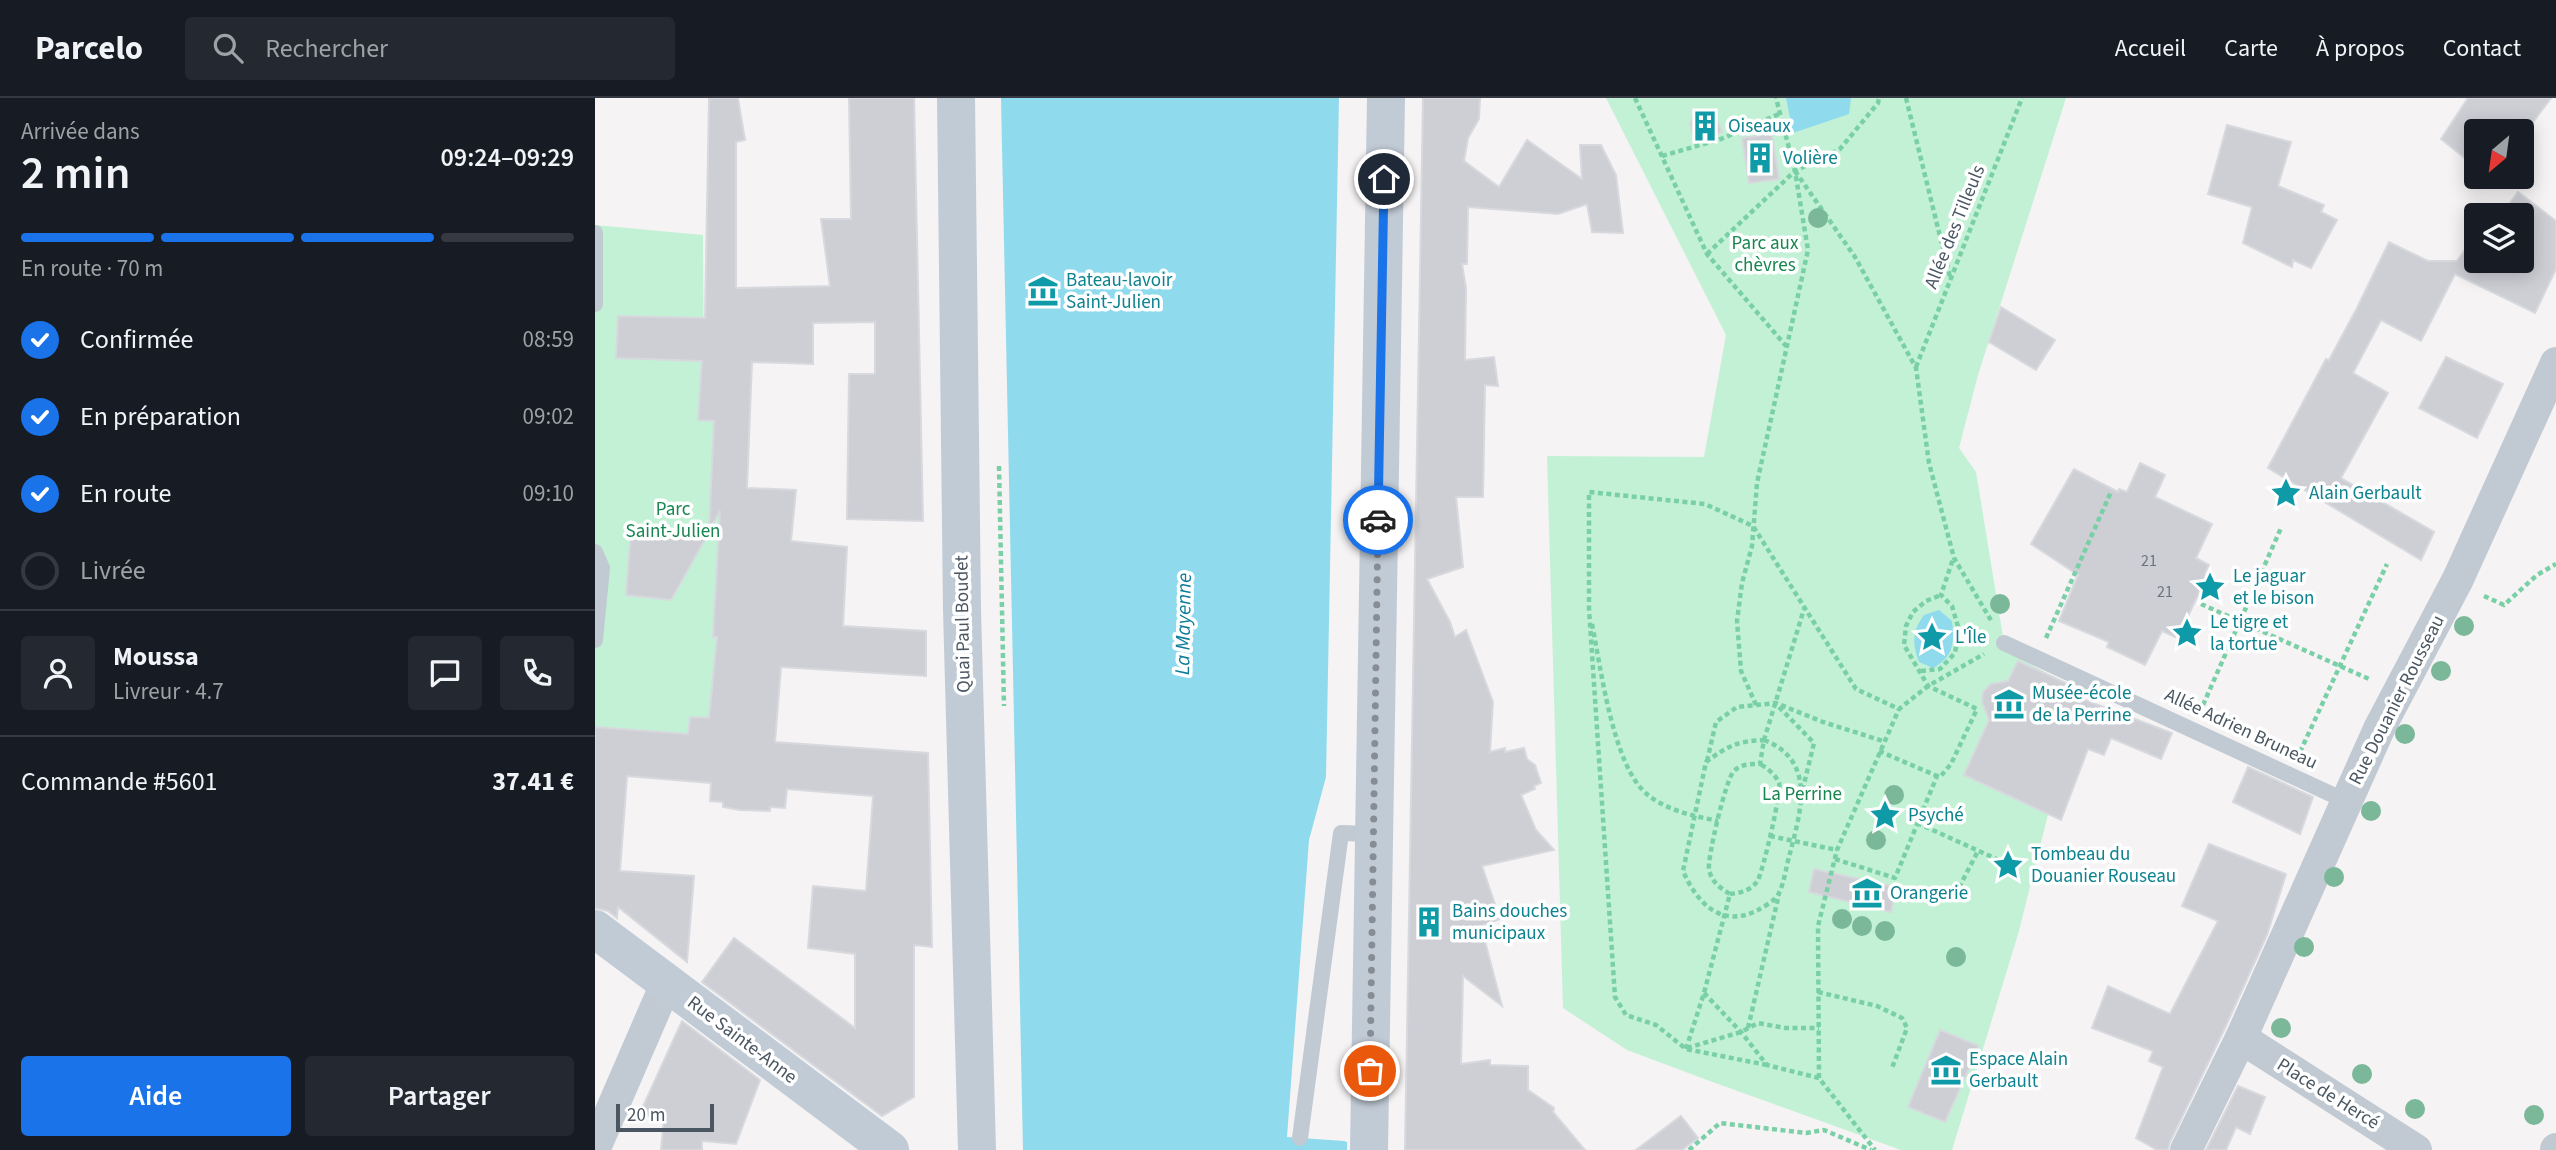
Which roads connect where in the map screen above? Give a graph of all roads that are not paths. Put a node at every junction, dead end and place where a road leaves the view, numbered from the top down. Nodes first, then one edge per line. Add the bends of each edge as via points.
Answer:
1 (956, 98) edge
2 (1385, 98) edge
3 (595, 233) edge
4 (595, 304) edge
5 (2556, 363) edge
6 (595, 552) edge
7 (595, 640) edge
8 (2004, 643) road end
9 (2346, 801) junction
10 (1373, 834) junction
11 (595, 929) edge
12 (666, 984) junction
13 (2241, 1038) junction
14 (1300, 1138) dead end
15 (595, 1148) edge
16 (890, 1150) edge
17 (977, 1150) edge
18 (1369, 1150) edge
19 (2186, 1150) edge
20 (2416, 1150) edge

1 - 17 street, Quai Paul Boudet via 962,610
2 - 10 street
3 - 4 lane
5 - 9 street, Rue Douanier Rousseau via 2458,579
6 - 7 lane via 603,568
8 - 9 lane, Allée Adrien Bruneau
9 - 13 street, Rue Douanier Rousseau
10 - 14 lane via 1341,833
10 - 18 street
11 - 12 street, Rue Sainte-Anne
12 - 15 street
12 - 16 street, Rue Sainte-Anne
13 - 19 street, Rue Douanier Rousseau
13 - 20 street, Place de Hercé

